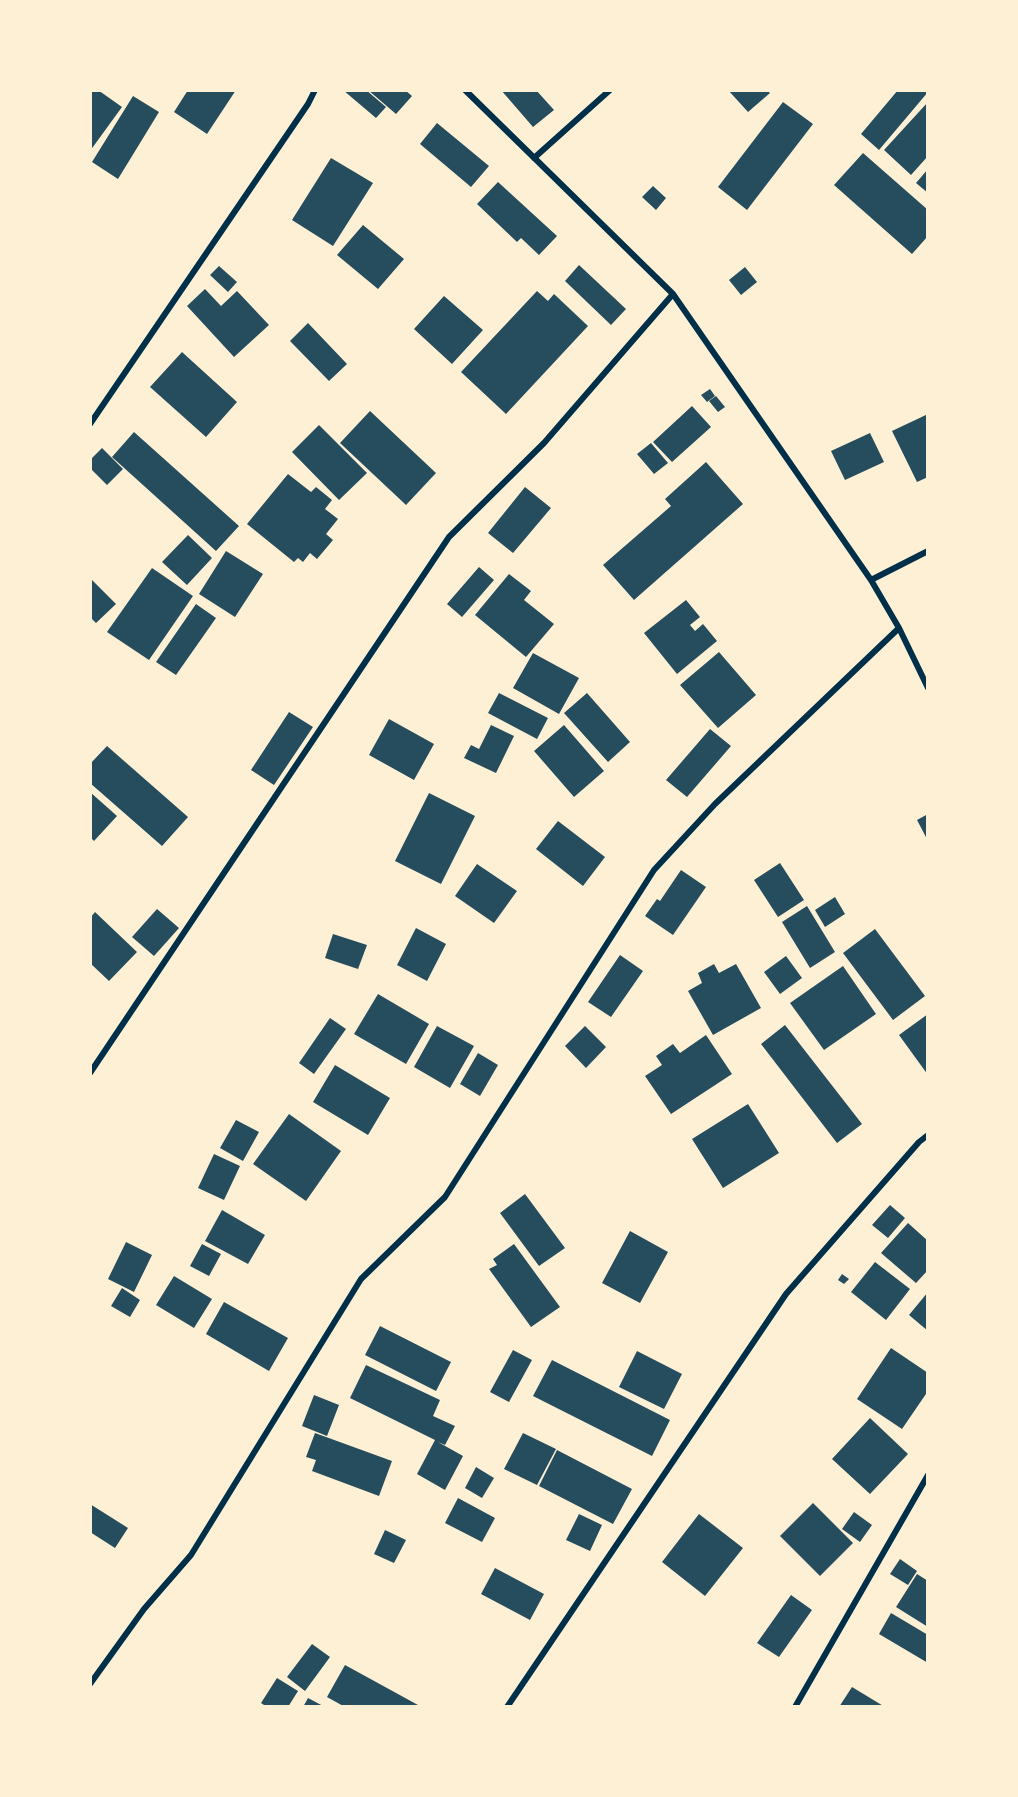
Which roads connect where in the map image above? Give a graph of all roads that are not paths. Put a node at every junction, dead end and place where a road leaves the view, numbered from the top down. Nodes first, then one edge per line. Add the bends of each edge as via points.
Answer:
1 (315, 90) edge
2 (465, 90) edge
3 (610, 90) edge
4 (534, 158) junction
5 (673, 294) junction
6 (90, 424) edge
7 (928, 550) edge
8 (871, 580) junction
9 (899, 628) junction
10 (928, 688) edge
11 (90, 1073) edge
12 (928, 1135) edge
13 (928, 1475) edge
14 (90, 1684) edge
15 (507, 1707) edge
16 (795, 1707) edge

1 - 6 street
2 - 4 street
3 - 4 street
4 - 5 street
5 - 8 street
5 - 11 street via 544,442 449,537
7 - 8 street
8 - 9 street
9 - 10 street
9 - 14 street via 715,804 654,870 445,1197 362,1279 191,1555 144,1609
12 - 15 street via 786,1294
13 - 16 street

